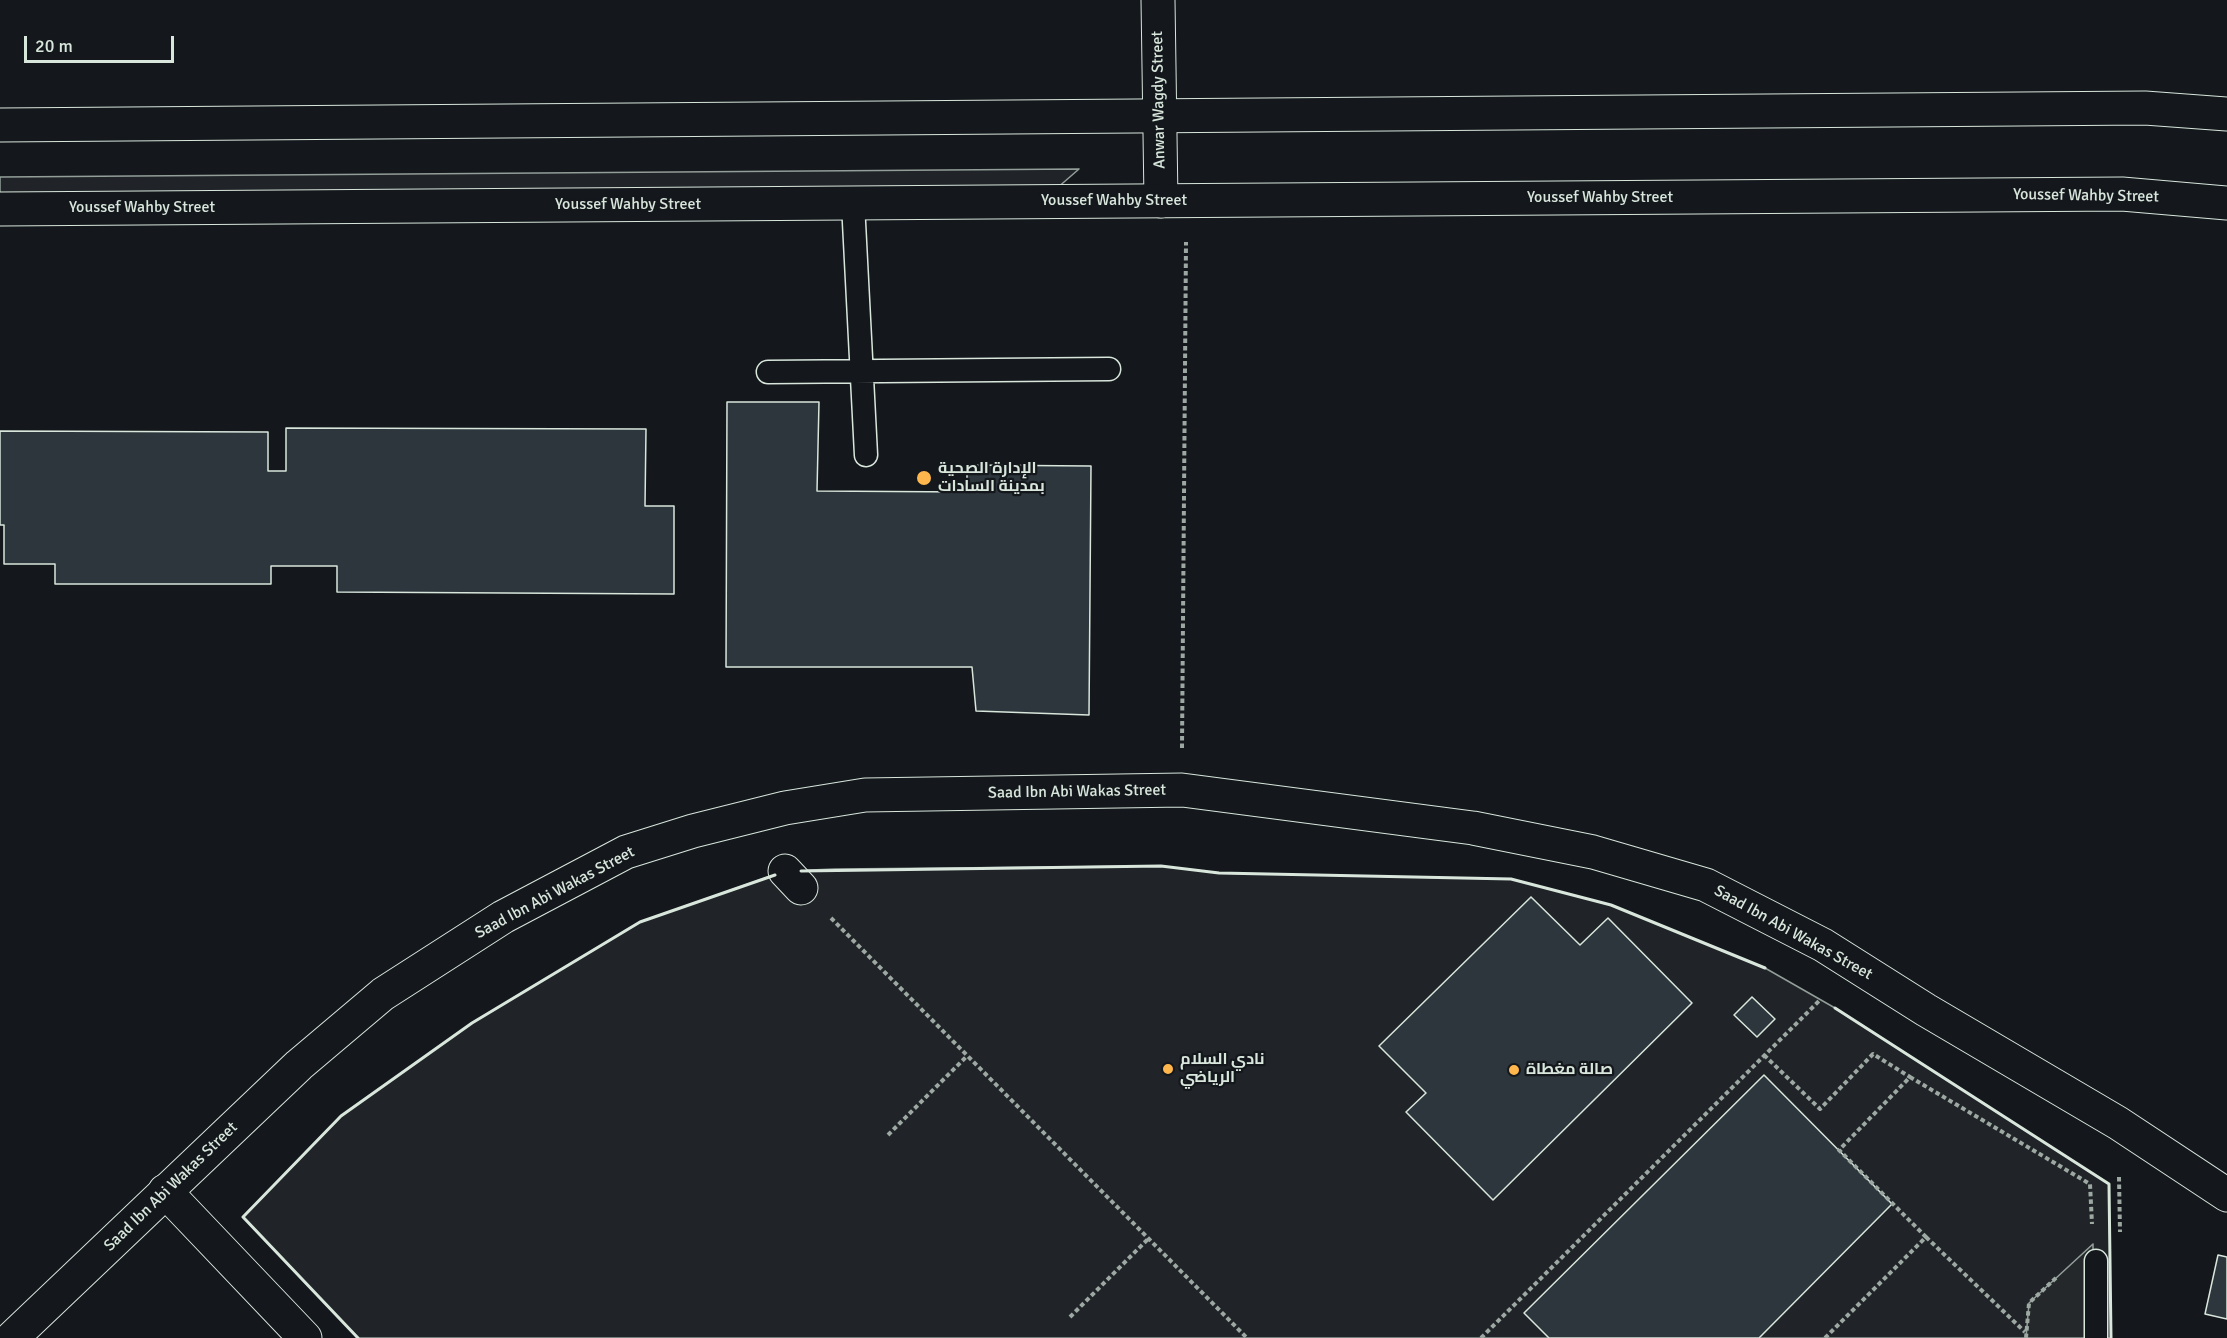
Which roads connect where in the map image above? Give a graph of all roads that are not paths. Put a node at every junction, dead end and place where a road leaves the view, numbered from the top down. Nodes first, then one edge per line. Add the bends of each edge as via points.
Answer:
1 (1158, 0) edge
2 (2227, 114) edge
3 (1159, 116) junction
4 (0, 125) edge
5 (1174, 201) junction
6 (2227, 203) edge
7 (852, 204) junction
8 (0, 209) edge
9 (1109, 369) dead end
10 (861, 371) junction
11 (768, 372) dead end
12 (866, 454) dead end
13 (165, 1191) junction
14 (2227, 1195) edge
15 (2096, 1261) dead end
16 (12, 1338) edge
17 (305, 1338) edge
18 (2096, 1338) edge

1 - 3 street, Anwar Wagdy Street
2 - 3 street via 2145,108
3 - 4 street
3 - 5 street, Anwar Wagdy Street
5 - 6 street, Youssef Wahby Street via 2122,195
5 - 7 street, Youssef Wahby Street
7 - 8 street, Youssef Wahby Street
7 - 10 lane
9 - 10 lane
10 - 11 lane
10 - 12 lane
13 - 14 street, Saad Ibn Abi Wakas Street via 299,1065 383,994 503,917 626,852 785,808 865,795 1182,790 1473,828 1593,852 1706,885 1823,945 2118,1122
13 - 16 street, Saad Ibn Abi Wakas Street
13 - 17 street
15 - 18 lane

